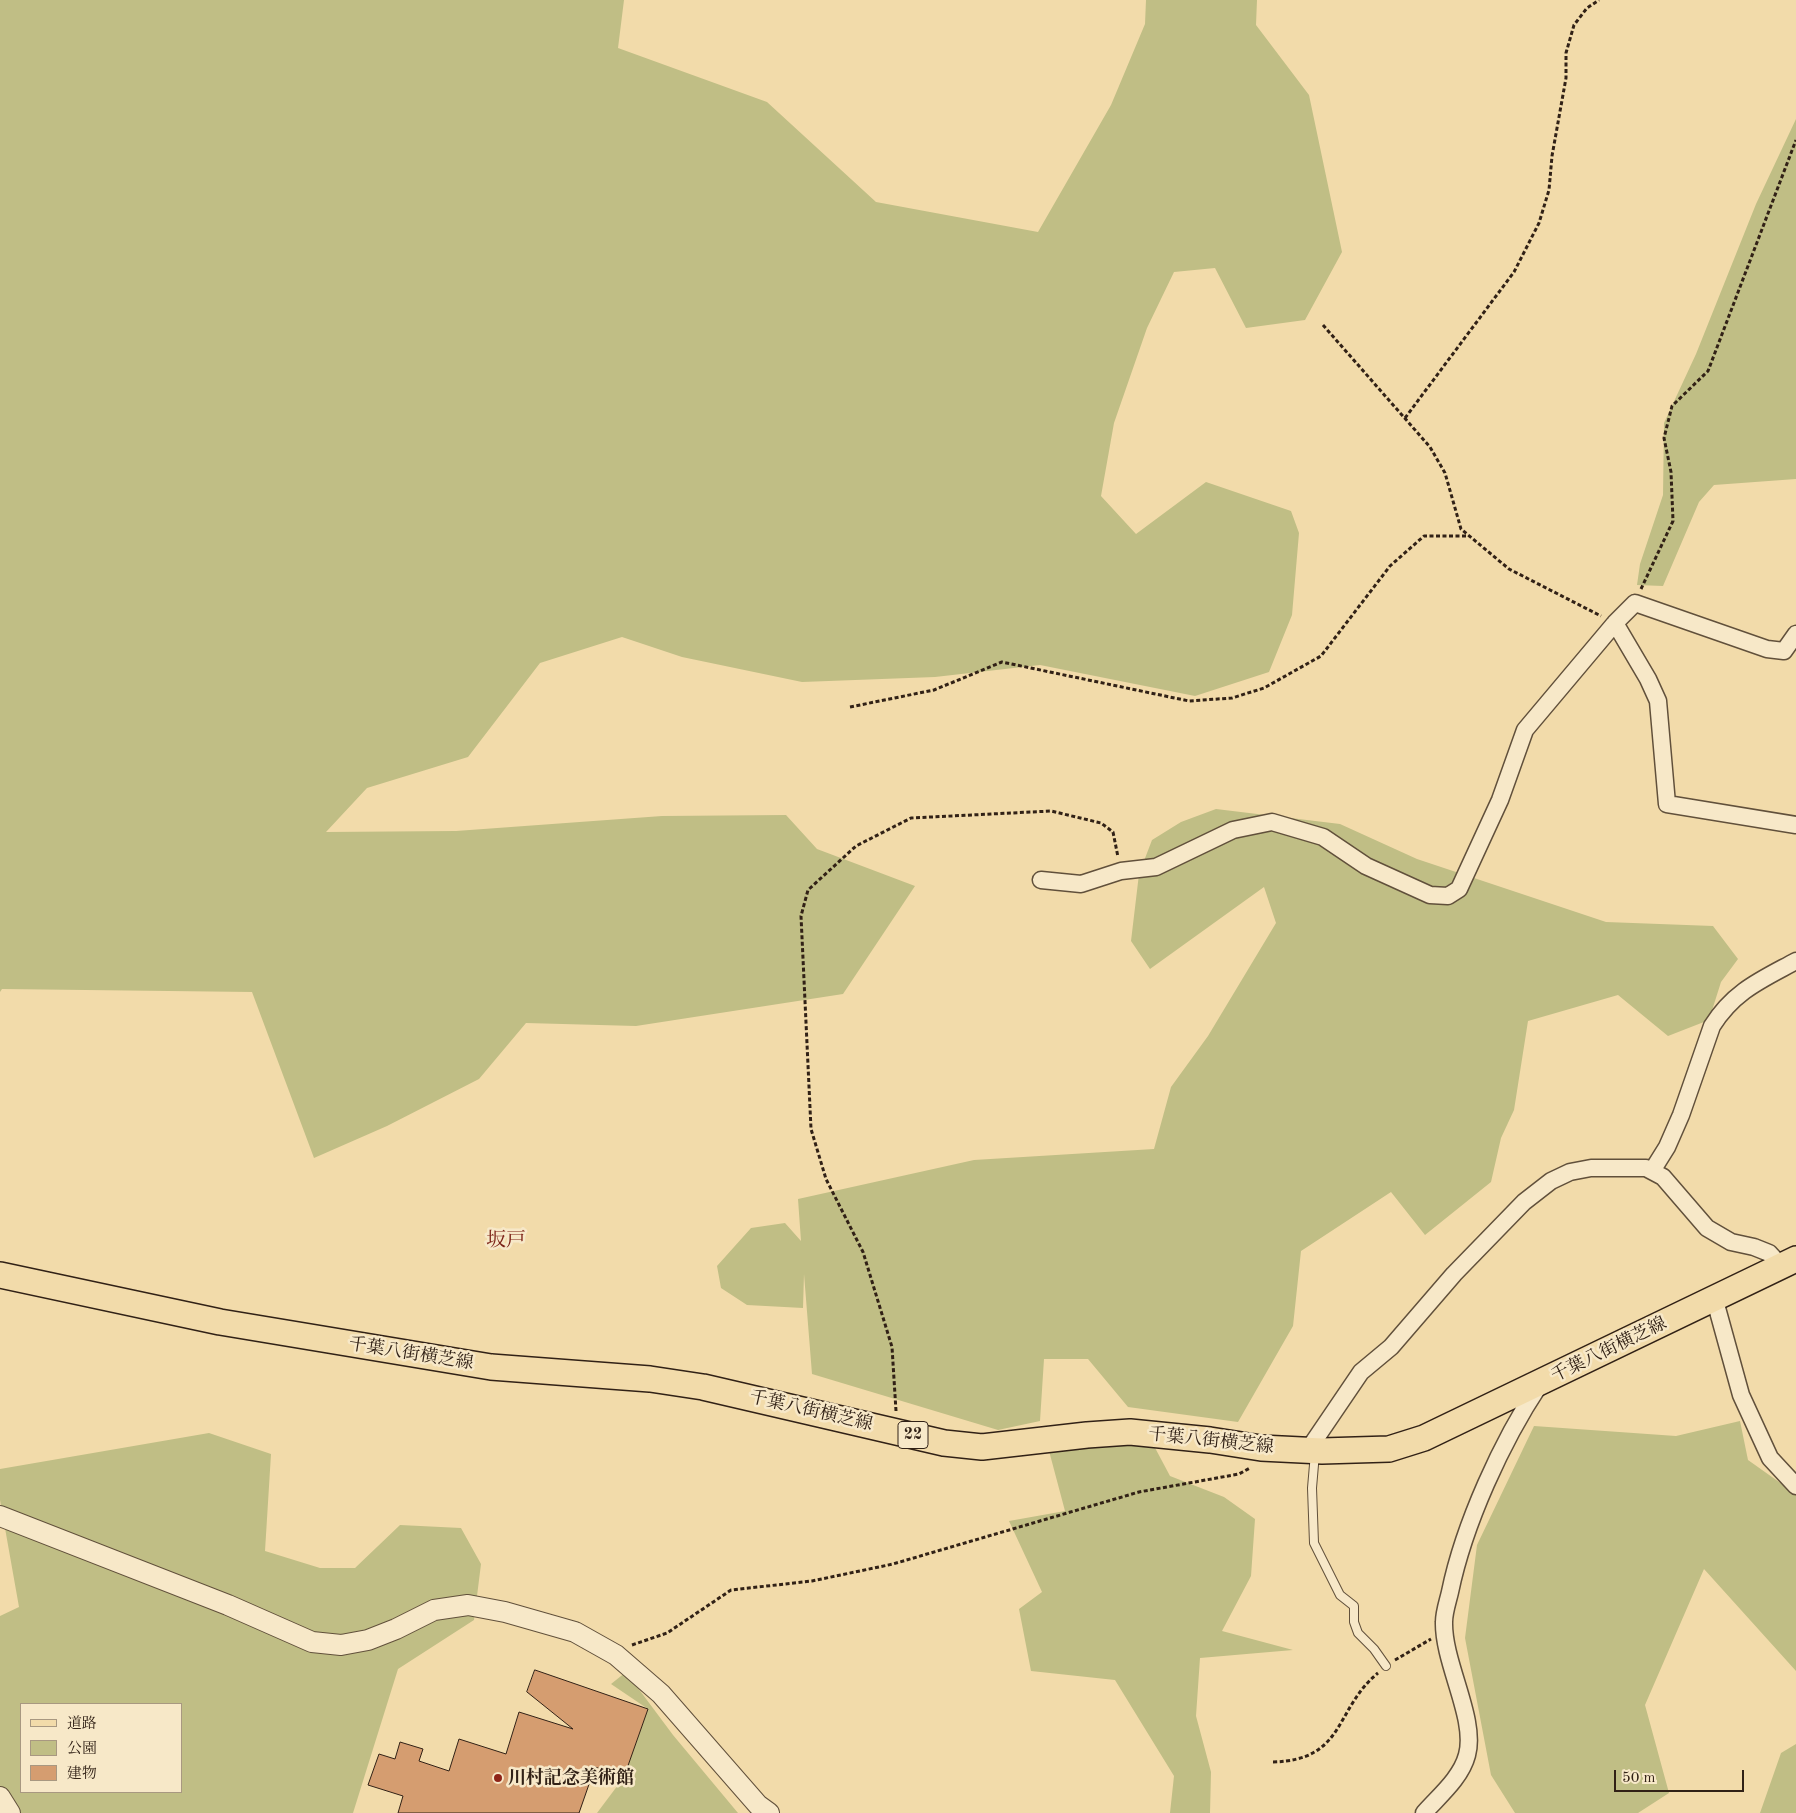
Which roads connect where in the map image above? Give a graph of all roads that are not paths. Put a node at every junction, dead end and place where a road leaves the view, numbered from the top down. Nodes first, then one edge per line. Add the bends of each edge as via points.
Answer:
1 (1615, 623) junction
2 (1796, 634) edge
3 (1796, 825) edge
4 (1041, 880) dead end
5 (1796, 961) edge
6 (1652, 1171) junction
7 (1788, 1262) edge
8 (0, 1275) edge
9 (1714, 1298) junction
10 (1540, 1384) junction
11 (1312, 1450) junction
12 (1796, 1486) edge
13 (0, 1516) edge
14 (1386, 1666) road end
15 (0, 1797) edge
16 (10, 1813) edge
17 (769, 1813) edge
18 (1424, 1813) edge

1 - 2 street via 1635,603 1767,649 1784,650
1 - 3 street via 1658,701 1667,804
1 - 4 street via 1524,730 1500,800 1459,889 1448,896 1430,895 1366,866 1323,837 1272,822 1233,830 1156,867 1121,871 1081,884
5 - 6 street via 1742,991 1723,1008 1712,1026 1667,1148
6 - 7 street via 1662,1177 1707,1228 1731,1242 1754,1247
6 - 11 street via 1626,1167 1570,1172 1551,1181 1524,1202 1454,1274 1391,1347 1361,1372
7 - 9 main road, 千葉八街横芝線 / 22
8 - 11 main road, 千葉八街横芝線 / 22 via 220,1322 491,1367 650,1379 703,1387 944,1443 982,1447 1130,1432 1261,1448
9 - 10 main road, 千葉八街横芝線 / 22
9 - 12 street via 1742,1395 1770,1458
10 - 11 main road, 千葉八街横芝線 / 22 via 1424,1438 1388,1449
10 - 18 street via 1518,1418 1473,1516 1456,1563 1444,1621 1448,1660 1468,1726 1467,1755 1452,1782
11 - 14 lane via 1314,1543 1340,1595 1354,1606 1358,1633
13 - 17 street via 228,1605 312,1642 341,1645 368,1640 434,1610 468,1605 575,1632 610,1652 661,1694 752,1798
15 - 16 street

